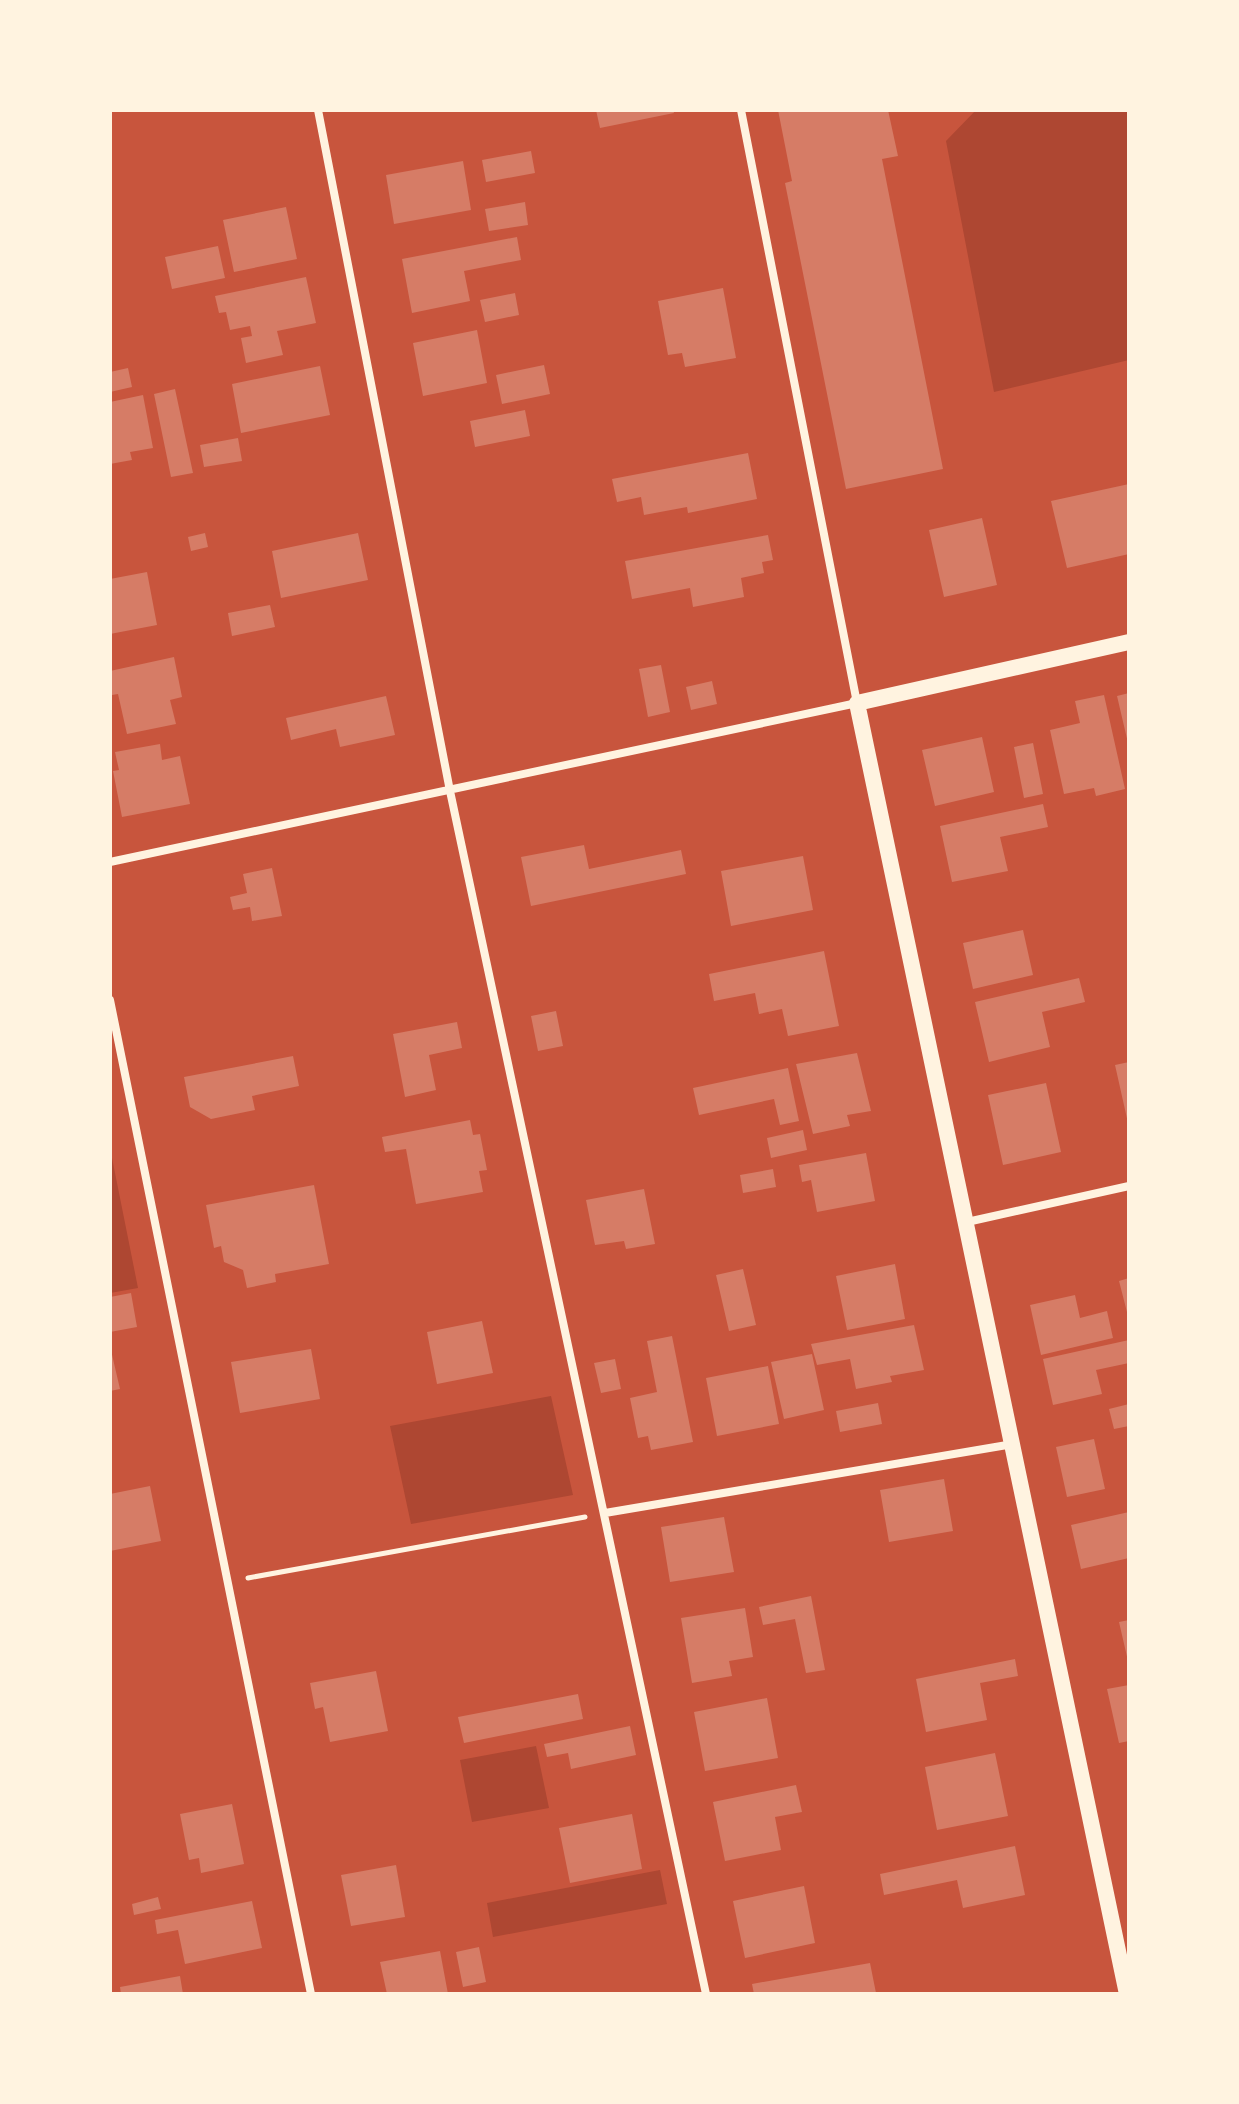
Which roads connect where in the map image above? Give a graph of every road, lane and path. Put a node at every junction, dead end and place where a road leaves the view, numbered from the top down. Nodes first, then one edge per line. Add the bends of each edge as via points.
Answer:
1 (318, 110) edge
2 (741, 110) edge
3 (1129, 642) edge
4 (857, 703) junction
5 (450, 791) junction
6 (110, 862) edge
7 (110, 1000) edge
8 (1129, 1186) edge
9 (967, 1222) junction
10 (1013, 1444) junction
11 (605, 1513) junction
12 (229, 1582) junction
13 (311, 1994) edge
14 (706, 1994) edge
15 (1127, 1994) edge

1 - 5 street
2 - 4 street
3 - 4 main road
4 - 5 street
4 - 9 main road
5 - 6 street
5 - 11 street
7 - 12 street
8 - 9 street
9 - 10 main road
10 - 11 street
10 - 15 main road
11 - 12 path
11 - 14 street
12 - 13 street

